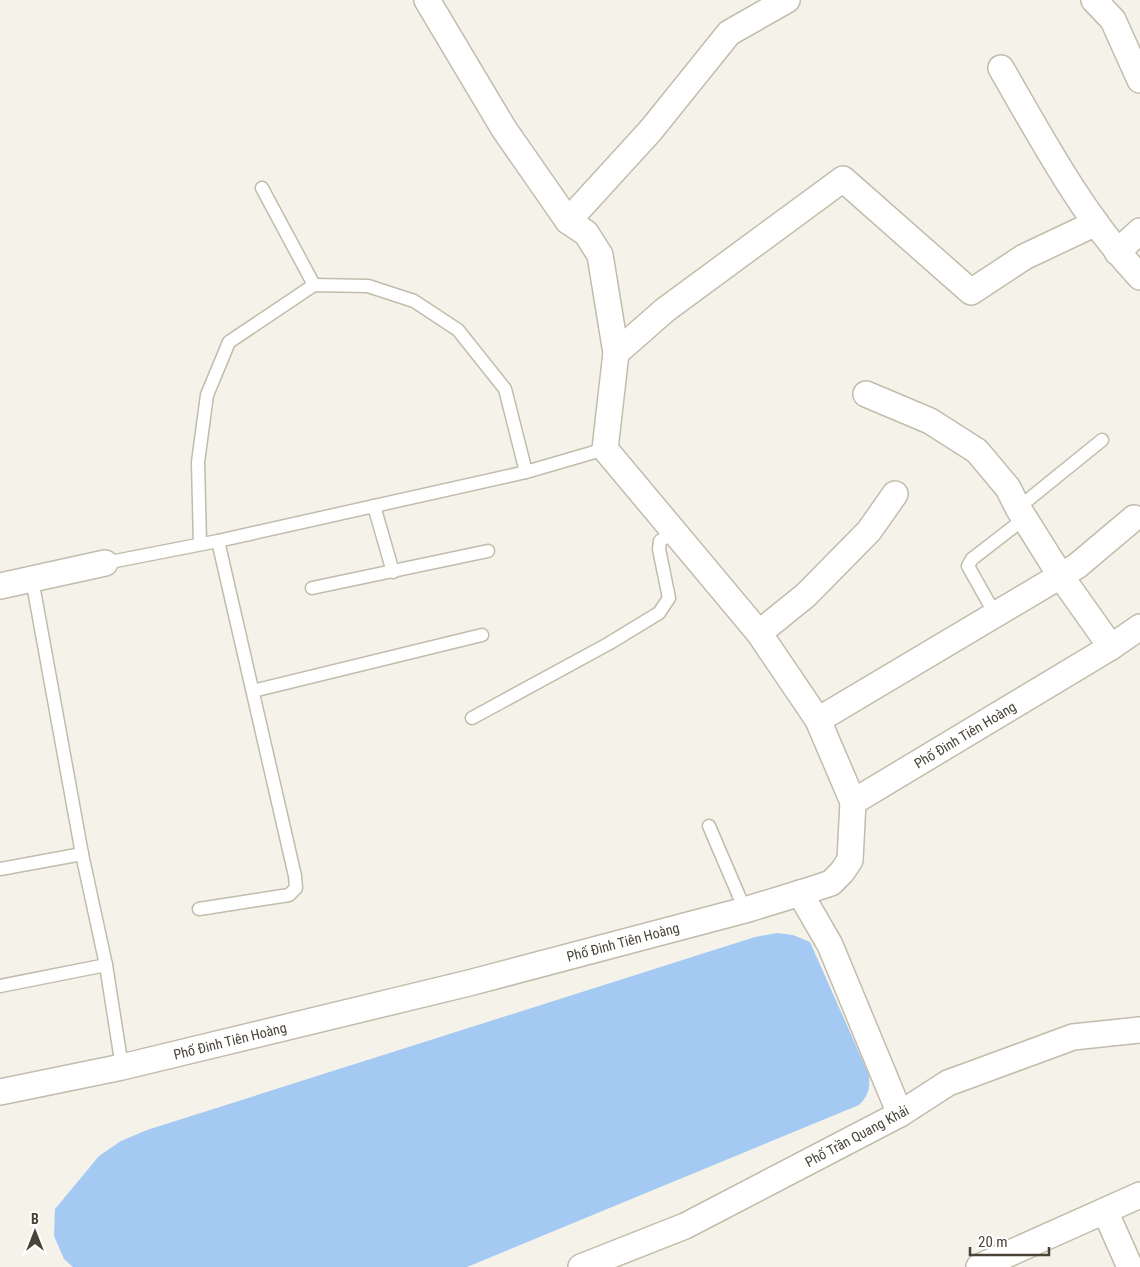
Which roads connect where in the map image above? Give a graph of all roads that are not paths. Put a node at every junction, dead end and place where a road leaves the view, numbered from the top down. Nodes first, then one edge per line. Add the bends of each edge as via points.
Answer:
1 (427, 0) edge
2 (787, 0) edge
3 (1094, 0) edge
4 (756, 10) edge
5 (1001, 68) dead end
6 (1140, 80) edge
7 (262, 188) dead end
8 (568, 220) junction
9 (1096, 223) junction
10 (1140, 231) edge
11 (1117, 252) junction
12 (1140, 277) edge
13 (314, 285) junction
14 (616, 353) junction
15 (866, 394) dead end
16 (1102, 440) dead end
17 (605, 449) junction
18 (526, 472) junction
19 (895, 494) dead end
20 (374, 506) junction
21 (1022, 513) junction
22 (1134, 518) dead end
23 (674, 531) junction
24 (218, 541) junction
25 (200, 544) junction
26 (488, 551) dead end
27 (106, 563) joint
28 (393, 572) junction
29 (1060, 576) junction
30 (32, 579) junction
31 (0, 586) edge
32 (312, 588) dead end
33 (995, 614) junction
34 (1140, 627) edge
35 (759, 633) junction
36 (482, 635) dead end
37 (1111, 647) junction
38 (253, 691) junction
39 (472, 718) dead end
40 (818, 720) junction
41 (853, 802) junction
42 (709, 826) dead end
43 (82, 854) junction
44 (0, 869) edge
45 (800, 893) junction
46 (199, 909) dead end
47 (745, 910) junction
48 (106, 965) junction
49 (0, 986) edge
50 (1140, 1030) edge
51 (122, 1067) junction
52 (0, 1092) edge
53 (900, 1114) junction
54 (1140, 1195) edge
55 (1105, 1211) junction
56 (581, 1267) edge
57 (979, 1267) edge
58 (1130, 1267) edge

1 - 8 street via 504,129
2 - 4 street
3 - 6 street via 1113,20
4 - 8 street via 730,33 651,130
5 - 9 street via 1056,164
7 - 13 lane
8 - 14 street via 586,233 600,255
9 - 11 street
9 - 14 street via 1024,257 971,292 843,179 665,310
10 - 11 street
11 - 12 street
13 - 18 lane via 368,286 414,301 458,330 505,389
13 - 25 lane via 228,342 207,395 198,462
14 - 17 street
15 - 21 street via 930,421 977,451 1008,488
16 - 21 lane
17 - 18 lane
17 - 23 street
18 - 20 lane
19 - 35 street via 869,531 806,595
20 - 24 lane
20 - 28 lane
21 - 29 street
21 - 33 lane via 968,566
22 - 29 street via 1077,566
23 - 35 street
23 - 39 lane via 660,541 669,598 659,613
24 - 25 lane
24 - 38 lane
25 - 27 lane
26 - 28 lane
27 - 30 street
28 - 32 lane
29 - 33 street
29 - 37 street
30 - 31 street
30 - 43 lane
33 - 40 street
34 - 37 street, Phố Đinh Tiên Hoàng
35 - 40 street
36 - 38 lane
37 - 41 street, Phố Đinh Tiên Hoàng
38 - 46 lane via 296,888 289,895
40 - 41 street
41 - 45 street, Phố Đinh Tiên Hoàng via 850,860 830,883
42 - 47 lane
43 - 44 lane
43 - 48 lane
45 - 47 street, Phố Đinh Tiên Hoàng
45 - 53 street via 830,945
47 - 51 street, Phố Đinh Tiên Hoàng via 469,983
48 - 49 lane
48 - 51 lane
50 - 53 street, Phố Trần Quang Khải via 1073,1038 948,1083
51 - 52 street, Phố Đinh Tiên Hoàng
53 - 56 street, Phố Trần Quang Khải via 686,1226
54 - 55 street
55 - 57 street
55 - 58 street

